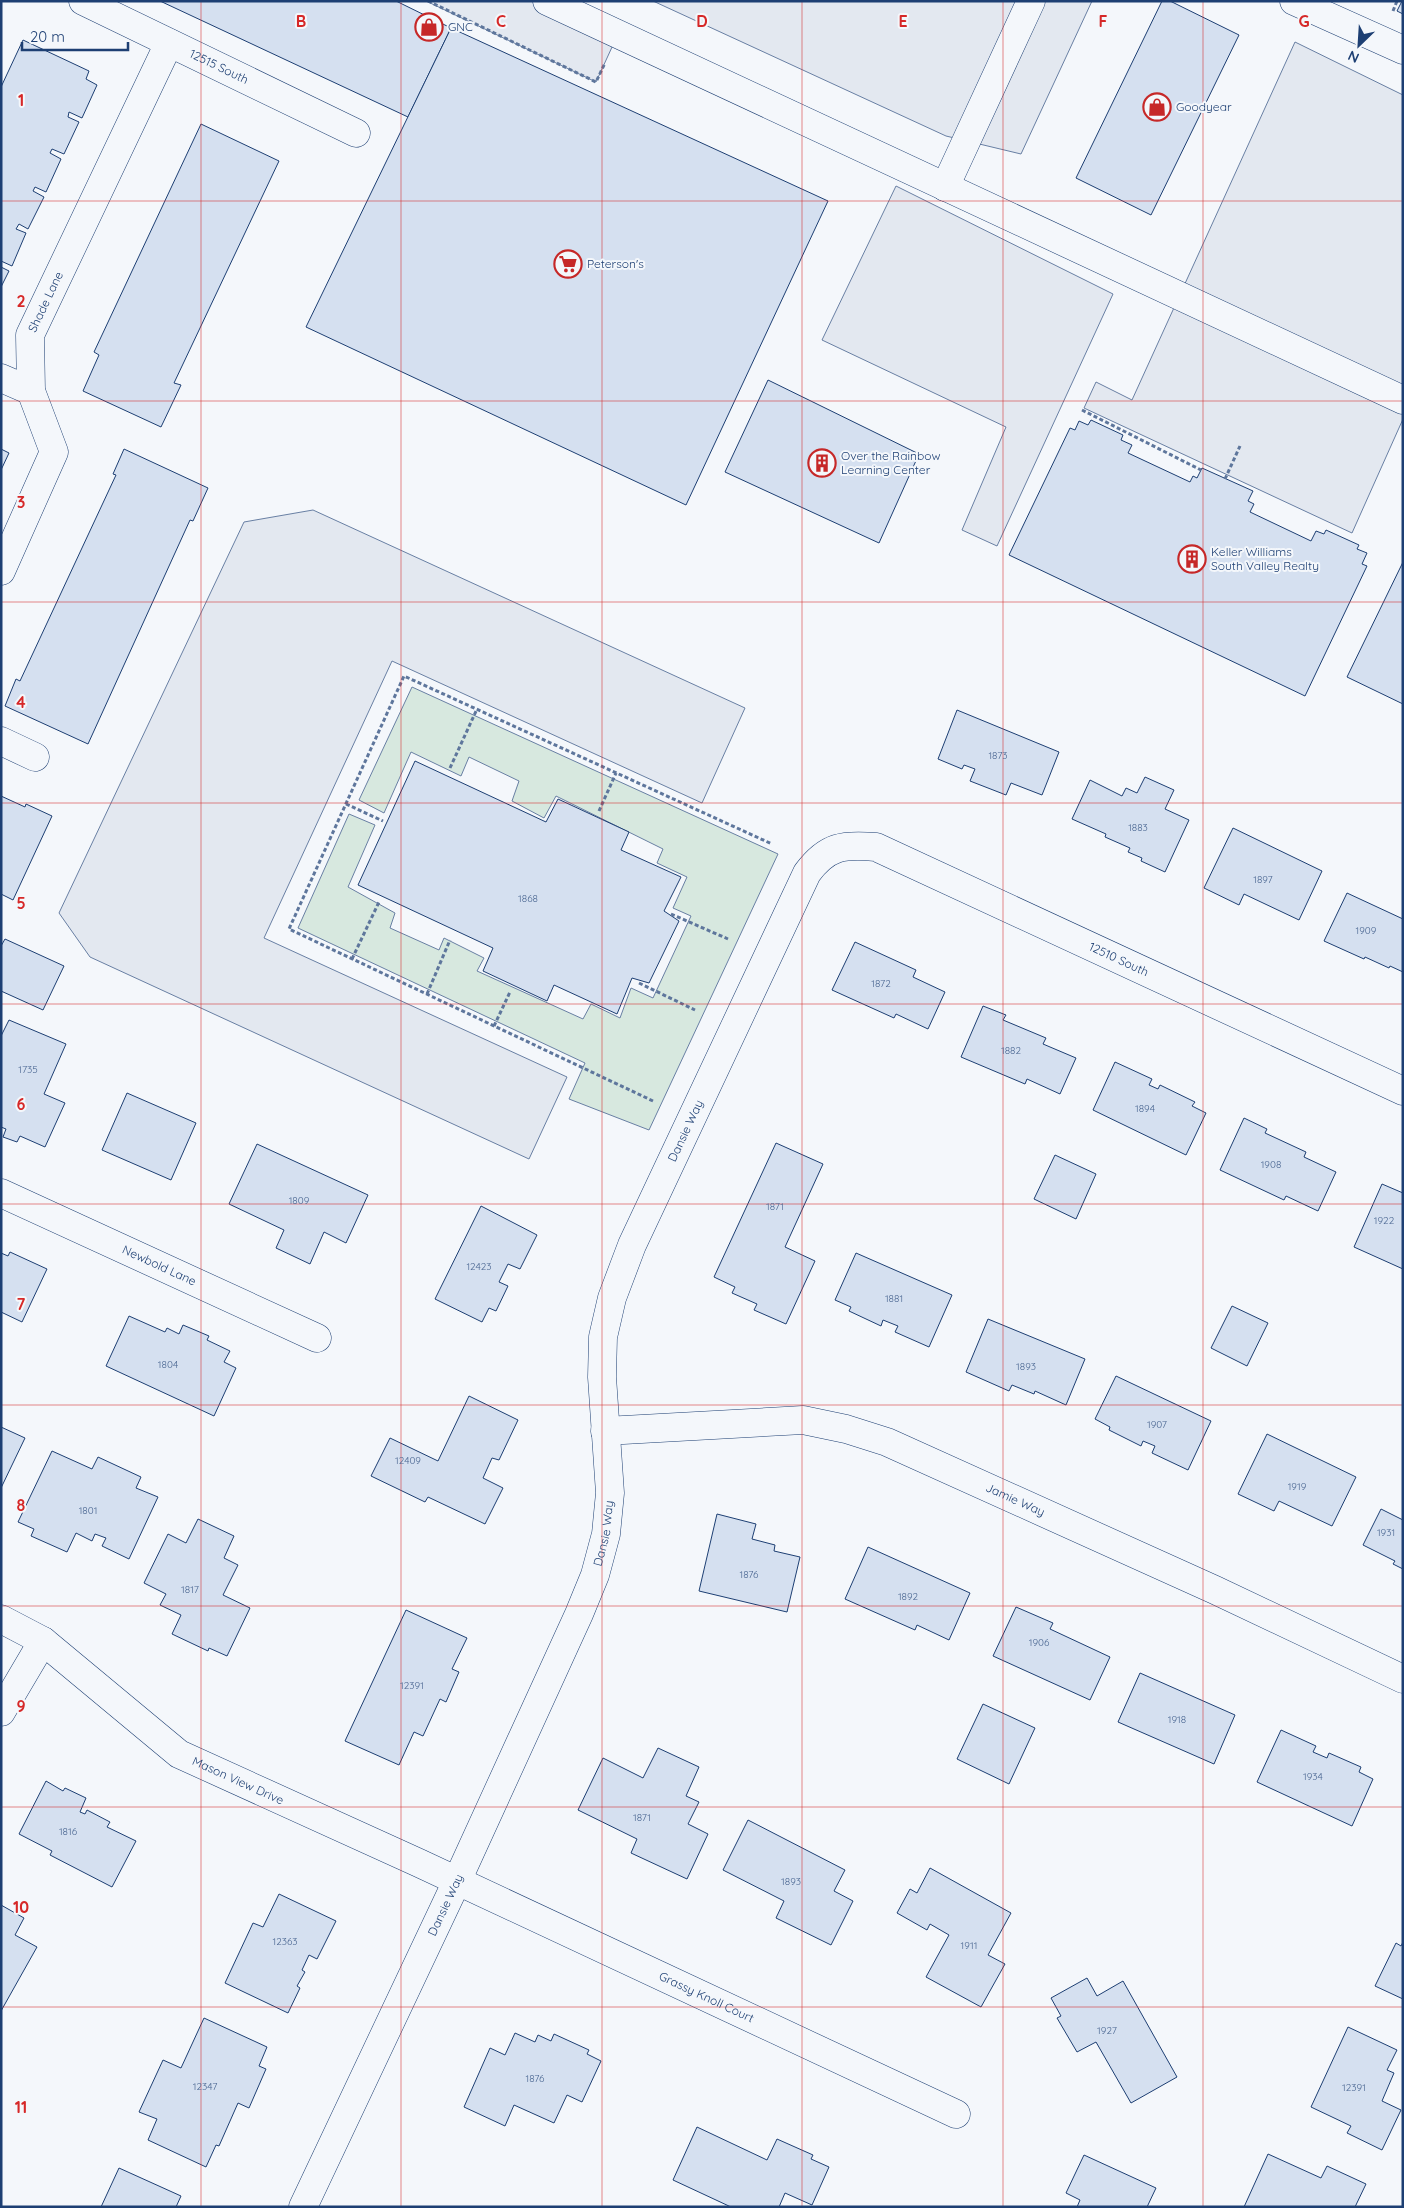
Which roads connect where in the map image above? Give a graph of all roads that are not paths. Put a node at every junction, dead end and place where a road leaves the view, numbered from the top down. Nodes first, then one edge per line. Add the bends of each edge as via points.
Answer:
1 (83, 1) edge
2 (547, 1) edge
3 (1031, 1) edge
4 (1294, 1) edge
5 (168, 43) junction
6 (1403, 50) edge
7 (356, 133) dead end
8 (945, 187) junction
9 (1, 378) edge
10 (31, 391) junction
11 (1403, 400) edge
12 (1, 571) edge
13 (1, 741) edge
14 (35, 757) dead end
15 (830, 850) joint
16 (1403, 1091) edge
17 (1, 1193) edge
18 (316, 1338) dead end
19 (605, 1431) junction
20 (1, 1619) edge
21 (43, 1641) junction
22 (1403, 1679) edge
23 (1, 1712) edge
24 (457, 1881) junction
25 (956, 2114) dead end
26 (303, 2207) edge

1 - 5 street, 12515 South
2 - 8 street
3 - 8 street
4 - 6 street
5 - 7 street, 12515 South
5 - 10 street, Shade Lane via 30,335
8 - 11 street
9 - 10 street
10 - 12 street, Shade Lane via 54,452
13 - 14 street
15 - 16 street, 12510 South via 849,845 876,848
15 - 19 street, Dansie Way via 816,860 807,874 632,1245 612,1298 603,1337
17 - 18 street, Newbold Lane
19 - 22 street, Jamie Way via 803,1420 846,1429 923,1458
19 - 24 street, Dansie Way via 610,1493 606,1534 595,1575
20 - 21 street, Mason View Drive
21 - 23 street
21 - 24 street, Mason View Drive via 178,1754
24 - 25 street, Grassy Knoll Court
24 - 26 street, Dansie Way

